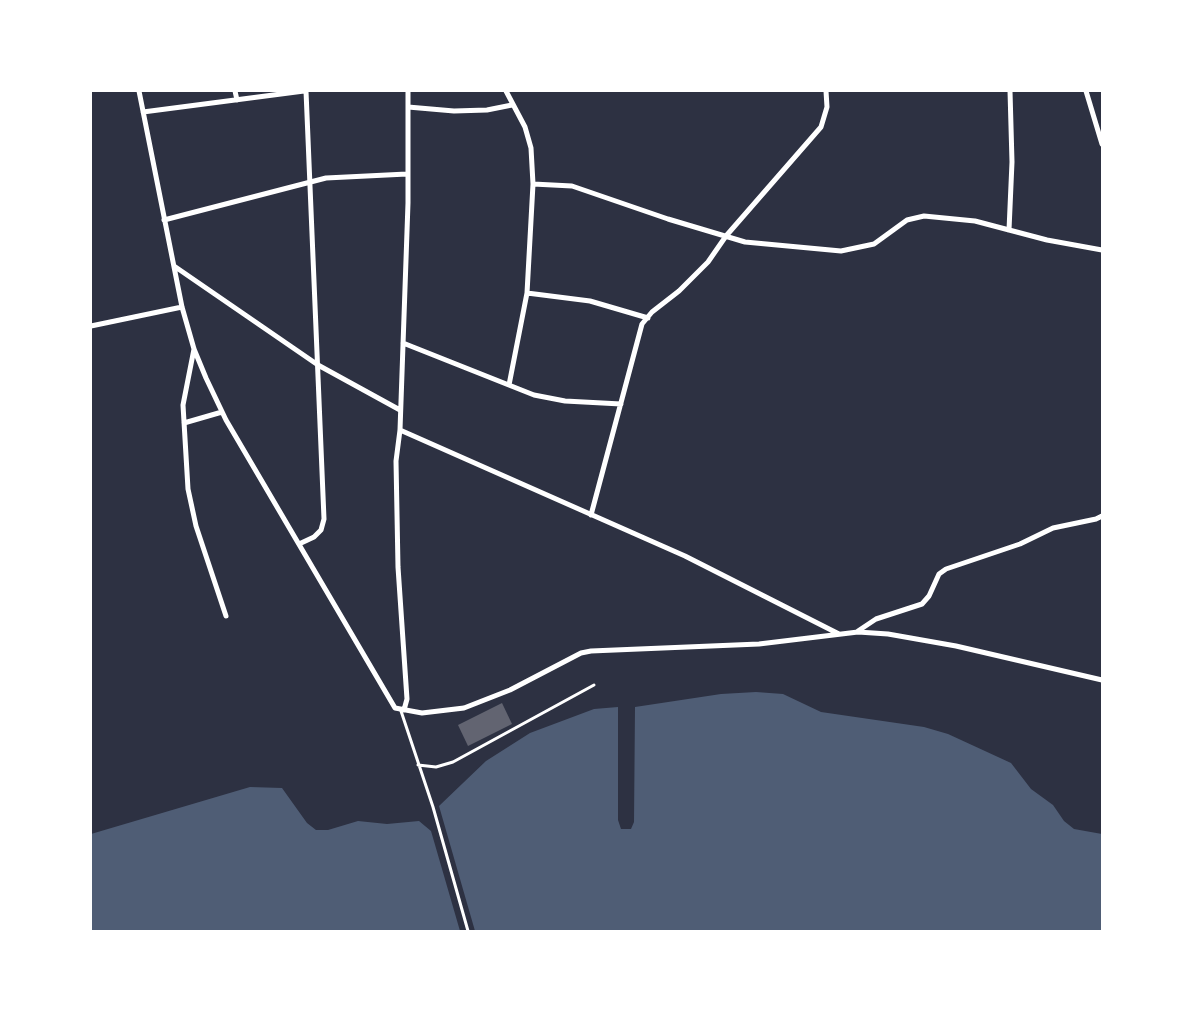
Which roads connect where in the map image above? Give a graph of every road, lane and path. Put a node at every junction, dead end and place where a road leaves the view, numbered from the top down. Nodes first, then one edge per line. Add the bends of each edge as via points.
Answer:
1 (139, 91) edge
2 (235, 91) edge
3 (305, 91) edge
4 (408, 91) edge
5 (506, 91) edge
6 (826, 91) edge
7 (1010, 91) edge
8 (1086, 91) edge
9 (237, 100) junction
10 (512, 105) junction
11 (408, 107) junction
12 (143, 112) junction
13 (1102, 144) edge
14 (407, 174) junction
15 (308, 182) junction
16 (532, 184) junction
17 (164, 220) junction
18 (1009, 230) junction
19 (726, 236) junction
20 (1102, 250) edge
21 (174, 266) junction
22 (527, 293) junction
23 (182, 307) junction
24 (648, 318) junction
25 (91, 326) edge
26 (403, 343) junction
27 (194, 349) junction
28 (318, 365) junction
29 (509, 386) junction
30 (620, 404) junction
31 (400, 410) junction
32 (222, 412) junction
33 (184, 423) junction
34 (400, 430) junction
35 (591, 515) junction
36 (1102, 516) edge
37 (299, 544) junction
38 (226, 616) dead end
39 (858, 632) junction
40 (840, 634) junction
41 (1102, 680) edge
42 (594, 685) dead end
43 (402, 710) junction
44 (418, 765) junction
45 (468, 931) edge

1 - 12 street
2 - 9 street
3 - 9 street
3 - 15 street
4 - 11 street
5 - 10 street
6 - 19 street via 827,106 821,127
7 - 18 street via 1012,162
8 - 13 street
9 - 12 street
10 - 11 street via 454,111
10 - 16 street via 526,127 531,148
11 - 14 street
12 - 17 street
14 - 15 street via 344,176
14 - 26 street
15 - 17 street
15 - 28 street
16 - 19 street via 572,186
16 - 22 street
17 - 21 street
18 - 19 street via 975,221 919,216 907,220 874,244 841,251 745,242
18 - 20 street
19 - 24 street via 708,262
21 - 23 street
21 - 28 street
22 - 24 street via 590,300
22 - 29 street
23 - 25 street
23 - 27 street
24 - 30 street via 637,337
26 - 29 street
26 - 31 street
27 - 32 street
27 - 33 street via 185,393
28 - 31 street
28 - 37 street via 324,519 314,538
29 - 30 street via 565,401
30 - 35 street
31 - 34 street
32 - 33 street
32 - 37 street
33 - 38 street via 188,489 196,526
34 - 35 street
34 - 43 street via 396,461 396,522 407,699
35 - 40 street via 684,556
36 - 39 street via 1053,528 1020,544 946,569 939,574 922,604 876,619
37 - 43 street via 391,704
39 - 40 street
39 - 41 street via 956,646
40 - 43 street via 766,644 591,651 464,708 422,713
42 - 44 lane via 453,762 436,767
43 - 44 lane
44 - 45 lane

